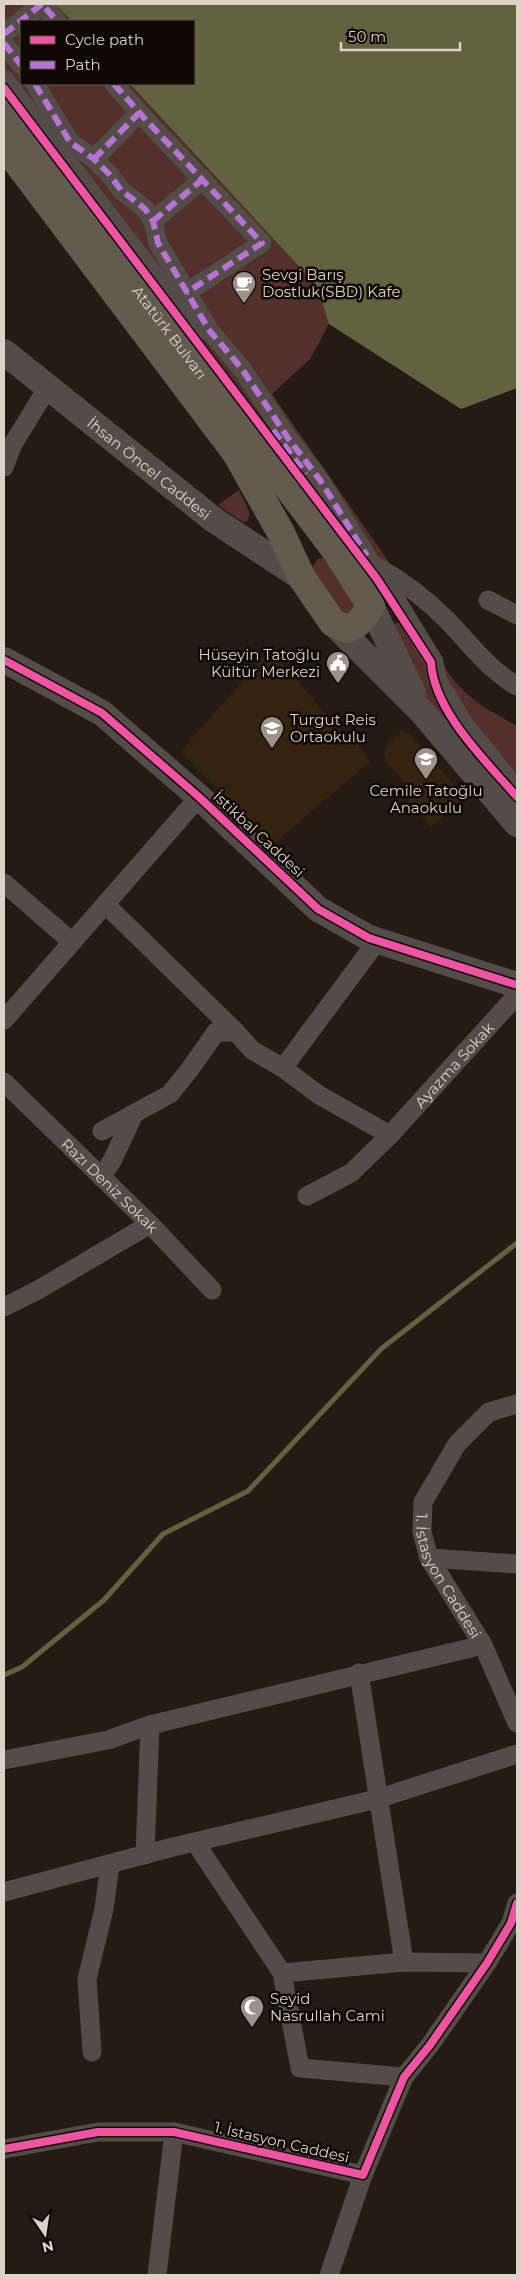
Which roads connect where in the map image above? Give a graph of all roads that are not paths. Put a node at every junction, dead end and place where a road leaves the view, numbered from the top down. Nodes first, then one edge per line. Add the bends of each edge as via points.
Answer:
1 (22, 20) edge
2 (56, 20) edge
3 (20, 21) edge
4 (4, 34) edge
5 (4, 43) edge
6 (20, 64) edge
7 (4, 79) edge
8 (36, 85) edge
9 (115, 85) edge
10 (4, 113) edge
11 (139, 113) junction
12 (4, 145) edge
13 (94, 159) junction
14 (203, 179) junction
15 (153, 221) junction
16 (186, 292) junction
17 (4, 352) edge
18 (48, 387) junction
19 (4, 467) edge
20 (336, 552) junction
21 (370, 561) junction
22 (302, 578) junction
23 (419, 594) junction
24 (517, 600) edge
25 (383, 602) junction
26 (517, 615) edge
27 (333, 623) junction
28 (4, 660) edge
29 (517, 686) edge
30 (422, 712) junction
31 (517, 790) edge
32 (199, 797) junction
33 (517, 824) edge
34 (4, 883) edge
35 (106, 904) junction
36 (378, 940) junction
37 (72, 942) junction
38 (517, 985) edge
39 (517, 996) edge
40 (4, 1020) edge
41 (236, 1032) junction
42 (282, 1068) junction
43 (4, 1082) edge
44 (133, 1116) junction
45 (102, 1131) dead end
46 (390, 1135) junction
47 (101, 1177) junction
48 (307, 1196) dead end
49 (150, 1224) junction
50 (212, 1290) dead end
51 (4, 1307) edge
52 (517, 1404) edge
53 (429, 1558) junction
54 (517, 1564) edge
55 (483, 1645) junction
56 (358, 1673) junction
57 (517, 1723) edge
58 (150, 1724) junction
59 (517, 1754) edge
60 (4, 1760) edge
61 (377, 1799) junction
62 (195, 1842) junction
63 (145, 1855) junction
64 (110, 1864) junction
65 (4, 1892) edge
66 (517, 1903) edge
67 (404, 1962) junction
68 (486, 1963) junction
69 (282, 1973) junction
70 (92, 2052) dead end
71 (404, 2077) junction
72 (174, 2132) junction
73 (4, 2149) edge
74 (363, 2175) junction
75 (157, 2275) edge
76 (329, 2275) edge

1 - 2 street via 42,4
3 - 4 street
5 - 6 street
7 - 21 street
8 - 13 street via 70,142
9 - 11 street
10 - 20 main road, Atatürk Bulvarı
11 - 13 street
11 - 14 street
12 - 22 main road, Atatürk Bulvarı via 236,453
13 - 15 street
14 - 15 street
14 - 16 street via 262,243
15 - 16 street via 158,243
16 - 21 street via 210,330 242,369 320,480
17 - 18 street, İhsan Öncel Caddesi
18 - 19 street via 13,444
18 - 22 street, İhsan Öncel Caddesi via 214,520
20 - 21 street
20 - 22 main road via 308,548 302,558
20 - 25 main road, Atatürk Bulvarı
21 - 23 street
21 - 25 street
22 - 27 main road, Atatürk Bulvarı
23 - 25 street
23 - 29 street via 479,656
24 - 26 street via 488,600
25 - 27 main road via 356,626 348,629
25 - 30 street
25 - 31 street via 434,662 437,680 464,724
27 - 30 street
28 - 32 street, İstikbal Caddesi via 102,713
30 - 33 street
32 - 35 street
32 - 36 street, İstikbal Caddesi via 318,909
34 - 37 street
35 - 37 street
35 - 41 street
36 - 38 street, İstikbal Caddesi
36 - 42 street
37 - 40 street
39 - 46 street, Ayazma Sokak
41 - 42 street via 252,1050
41 - 44 street via 216,1032 170,1094
42 - 46 street via 319,1095
43 - 47 street, Razı Deniz Sokak
44 - 45 street
44 - 47 street
46 - 48 street, Ayazma Sokak via 351,1174
47 - 49 street, Razı Deniz Sokak
49 - 50 street, Razı Deniz Sokak
49 - 51 street
52 - 53 street, 1. İstasyon Caddesi via 489,1412 457,1444 423,1502 422,1532
53 - 54 street
53 - 55 street, 1. İstasyon Caddesi
55 - 56 street
55 - 57 street, 1. İstasyon Caddesi
56 - 58 street
56 - 61 street
58 - 60 street via 108,1740
58 - 63 street
59 - 61 street
61 - 62 street
61 - 67 street
62 - 63 street
62 - 69 street
63 - 64 street
64 - 65 street
64 - 70 street via 104,1909 87,1979
66 - 68 street, 1. İstasyon Caddesi via 511,1923
67 - 68 street
67 - 69 street
68 - 71 street, 1. İstasyon Caddesi
69 - 71 street via 300,2068
71 - 74 street, 1. İstasyon Caddesi
72 - 73 street, 1. İstasyon Caddesi via 98,2132
72 - 74 street, 1. İstasyon Caddesi
72 - 75 street
74 - 76 street

